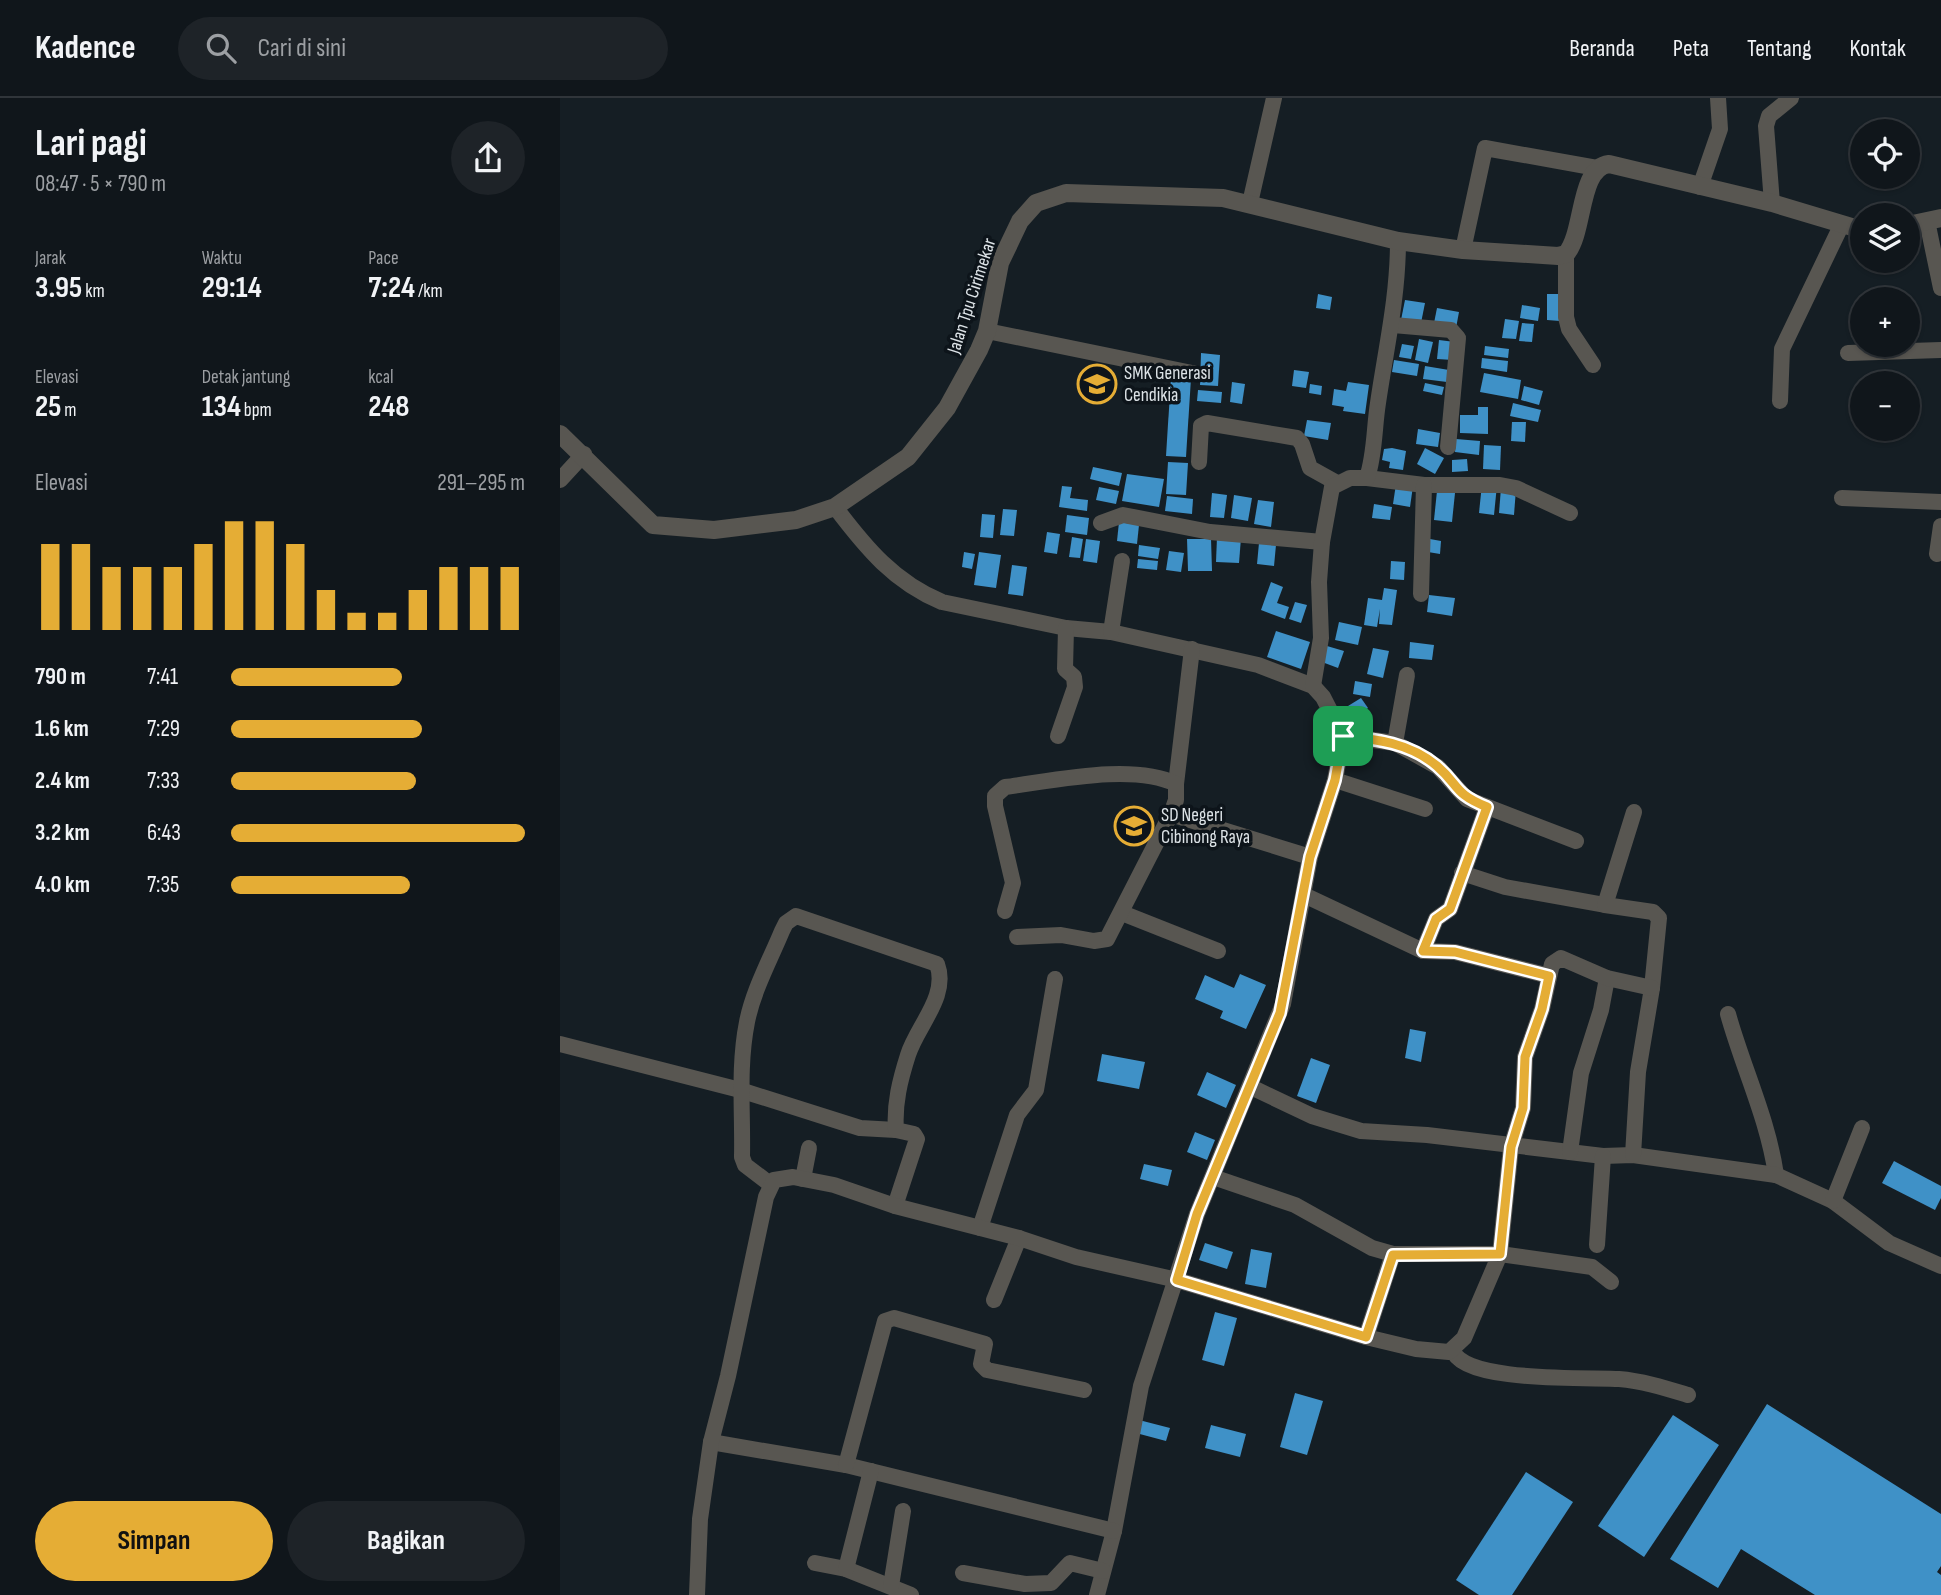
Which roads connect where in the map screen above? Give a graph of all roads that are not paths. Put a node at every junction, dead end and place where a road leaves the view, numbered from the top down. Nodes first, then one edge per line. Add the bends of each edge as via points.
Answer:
1 (1274, 98) edge
2 (1718, 98) edge
3 (1791, 98) edge
4 (1597, 168) junction
5 (1700, 187) junction
6 (1250, 202) junction
7 (1772, 203) junction
8 (1934, 219) edge
9 (1841, 226) junction
10 (1850, 228) edge
11 (1398, 241) junction
12 (1463, 250) junction
13 (1566, 254) junction
14 (1941, 288) edge
15 (1393, 325) junction
16 (986, 331) junction
17 (1941, 350) edge
18 (1848, 353) dead end
19 (1593, 365) dead end
20 (1197, 374) dead end
21 (1780, 401) dead end
22 (560, 434) edge
23 (1448, 447) dead end
24 (584, 454) junction
25 (1199, 462) dead end
26 (1367, 478) junction
27 (560, 480) edge
28 (1337, 483) junction
29 (1424, 485) junction
30 (1842, 498) dead end
31 (1941, 502) edge
32 (835, 508) junction
33 (1570, 513) dead end
34 (1101, 523) dead end
35 (1941, 527) edge
36 (1322, 542) junction
37 (1937, 554) dead end
38 (1122, 561) dead end
39 (1420, 594) dead end
40 (1066, 628) junction
41 (1111, 632) junction
42 (1192, 649) junction
43 (1407, 675) dead end
44 (1312, 686) junction
45 (1058, 736) dead end
46 (1343, 736) junction
47 (1395, 743) junction
48 (1335, 780) junction
49 (1176, 784) junction
50 (1487, 807) junction
51 (1425, 809) dead end
52 (1634, 812) dead end
53 (1171, 814) junction
54 (1576, 841) dead end
55 (1310, 857) junction
56 (1462, 873) junction
57 (1304, 895) junction
58 (1605, 905) junction
59 (1005, 911) dead end
60 (1122, 913) junction
61 (1017, 937) dead end
62 (1219, 951) dead end
63 (1423, 951) junction
64 (1549, 976) junction
65 (1607, 978) junction
66 (1055, 979) dead end
67 (1652, 988) junction
68 (1728, 1014) dead end
69 (560, 1044) edge
70 (1251, 1087) junction
71 (740, 1090) junction
72 (1862, 1128) dead end
73 (895, 1130) junction
74 (1511, 1147) junction
75 (809, 1148) dead end
76 (1570, 1152) junction
77 (1633, 1155) junction
78 (1603, 1156) junction
79 (1776, 1175) junction
80 (1213, 1177) junction
81 (803, 1179) junction
82 (770, 1184) junction
83 (1833, 1201) junction
84 (895, 1206) junction
85 (980, 1228) junction
86 (1019, 1238) junction
87 (1597, 1245) dead end
88 (1500, 1254) junction
89 (1393, 1255) junction
90 (1941, 1266) edge
91 (1177, 1280) junction
92 (1611, 1282) dead end
93 (994, 1300) dead end
94 (1366, 1337) junction
95 (1453, 1350) junction
96 (1084, 1390) dead end
97 (1688, 1395) dead end
98 (711, 1442) junction
99 (846, 1465) junction
100 (871, 1471) junction
101 (904, 1511) dead end
102 (1114, 1531) junction
103 (815, 1563) dead end
104 (845, 1569) junction
105 (1103, 1571) junction
106 (963, 1573) dead end
107 (891, 1586) junction
108 (696, 1595) edge
109 (911, 1595) edge
110 (1097, 1595) edge

1 - 6 street
2 - 5 street via 1720,129
3 - 7 street via 1769,116 1766,126
4 - 5 street via 1618,165
4 - 12 street via 1485,148
4 - 13 street
5 - 7 street
6 - 11 street, Jalan Tpu Cirimekar
6 - 16 street, Jalan Tpu Cirimekar via 1066,193 1046,198 1020,221 1000,263
7 - 9 street
8 - 14 street
9 - 10 street
9 - 21 street via 1782,349
11 - 12 street, Jalan Tpu Cirimekar
11 - 15 street
12 - 13 street, Jalan Tpu Cirimekar
13 - 19 street via 1566,317
15 - 23 street via 1451,330 1458,338
15 - 26 street
16 - 20 street
16 - 32 street, Jalan Tpu Cirimekar via 960,388 915,449
17 - 18 street
22 - 24 street
24 - 27 street
24 - 32 street, Jalan Tpu Cirimekar via 644,517 714,530 796,520
25 - 28 street via 1206,422 1297,438 1310,468
26 - 28 street
26 - 29 street
28 - 36 street via 1330,492
29 - 33 street via 1516,488
29 - 39 street
30 - 31 street
32 - 40 street via 870,554 923,594
34 - 36 street via 1123,515 1210,532
35 - 37 street
36 - 44 street via 1321,638
38 - 41 street
40 - 41 street
40 - 45 street via 1065,669 1074,677 1075,687
41 - 42 street
42 - 44 street via 1233,657
42 - 49 street
43 - 47 street
44 - 46 street via 1323,697
46 - 47 street
46 - 48 street
47 - 50 street via 1426,758 1460,794
48 - 51 street
48 - 55 street
49 - 53 street
49 - 59 street via 1157,776 1101,776 999,790 995,806 1013,883
50 - 54 street
50 - 56 street
52 - 58 street
53 - 55 street
53 - 60 street
55 - 57 street
56 - 58 street via 1505,887
56 - 63 street via 1450,909 1436,919
57 - 63 street
57 - 70 street via 1283,1004
58 - 67 street via 1653,912 1659,918
60 - 61 street via 1102,941 1061,935
60 - 62 street
63 - 64 street via 1455,952
64 - 65 street via 1555,960 1561,958
64 - 74 street via 1526,1053 1523,1108
65 - 67 street
65 - 76 street via 1581,1073
66 - 85 street via 1036,1090 1017,1115
67 - 77 street via 1638,1072
68 - 79 street via 1765,1120
69 - 71 street
70 - 74 street via 1352,1129
70 - 80 street
71 - 73 street via 860,1128
71 - 73 street via 749,1013 786,923 801,916 937,964 941,982 908,1052 894,1107
71 - 82 street via 742,1157 745,1166
72 - 83 street
73 - 84 street via 914,1134 917,1143
74 - 76 street
74 - 88 street
75 - 81 street
76 - 78 street
77 - 78 street
77 - 79 street
78 - 87 street
79 - 83 street
80 - 89 street via 1295,1205
80 - 91 street
81 - 82 street via 782,1176
81 - 84 street
82 - 98 street
83 - 90 street via 1889,1243
84 - 85 street
85 - 86 street
86 - 91 street via 1076,1257
86 - 93 street
88 - 89 street
88 - 92 street via 1592,1267
88 - 95 street via 1464,1338
89 - 94 street
91 - 94 street
91 - 102 street via 1135,1408
94 - 95 street via 1438,1353
95 - 97 street via 1460,1359 1515,1377 1618,1379
96 - 99 street via 983,1368 985,1344 894,1318 885,1321
98 - 99 street
98 - 108 street
99 - 100 street
100 - 102 street
100 - 104 street
101 - 107 street
102 - 105 street
103 - 104 street
104 - 107 street
105 - 106 street via 1070,1563 1051,1583 1041,1584
105 - 110 street
107 - 109 street

